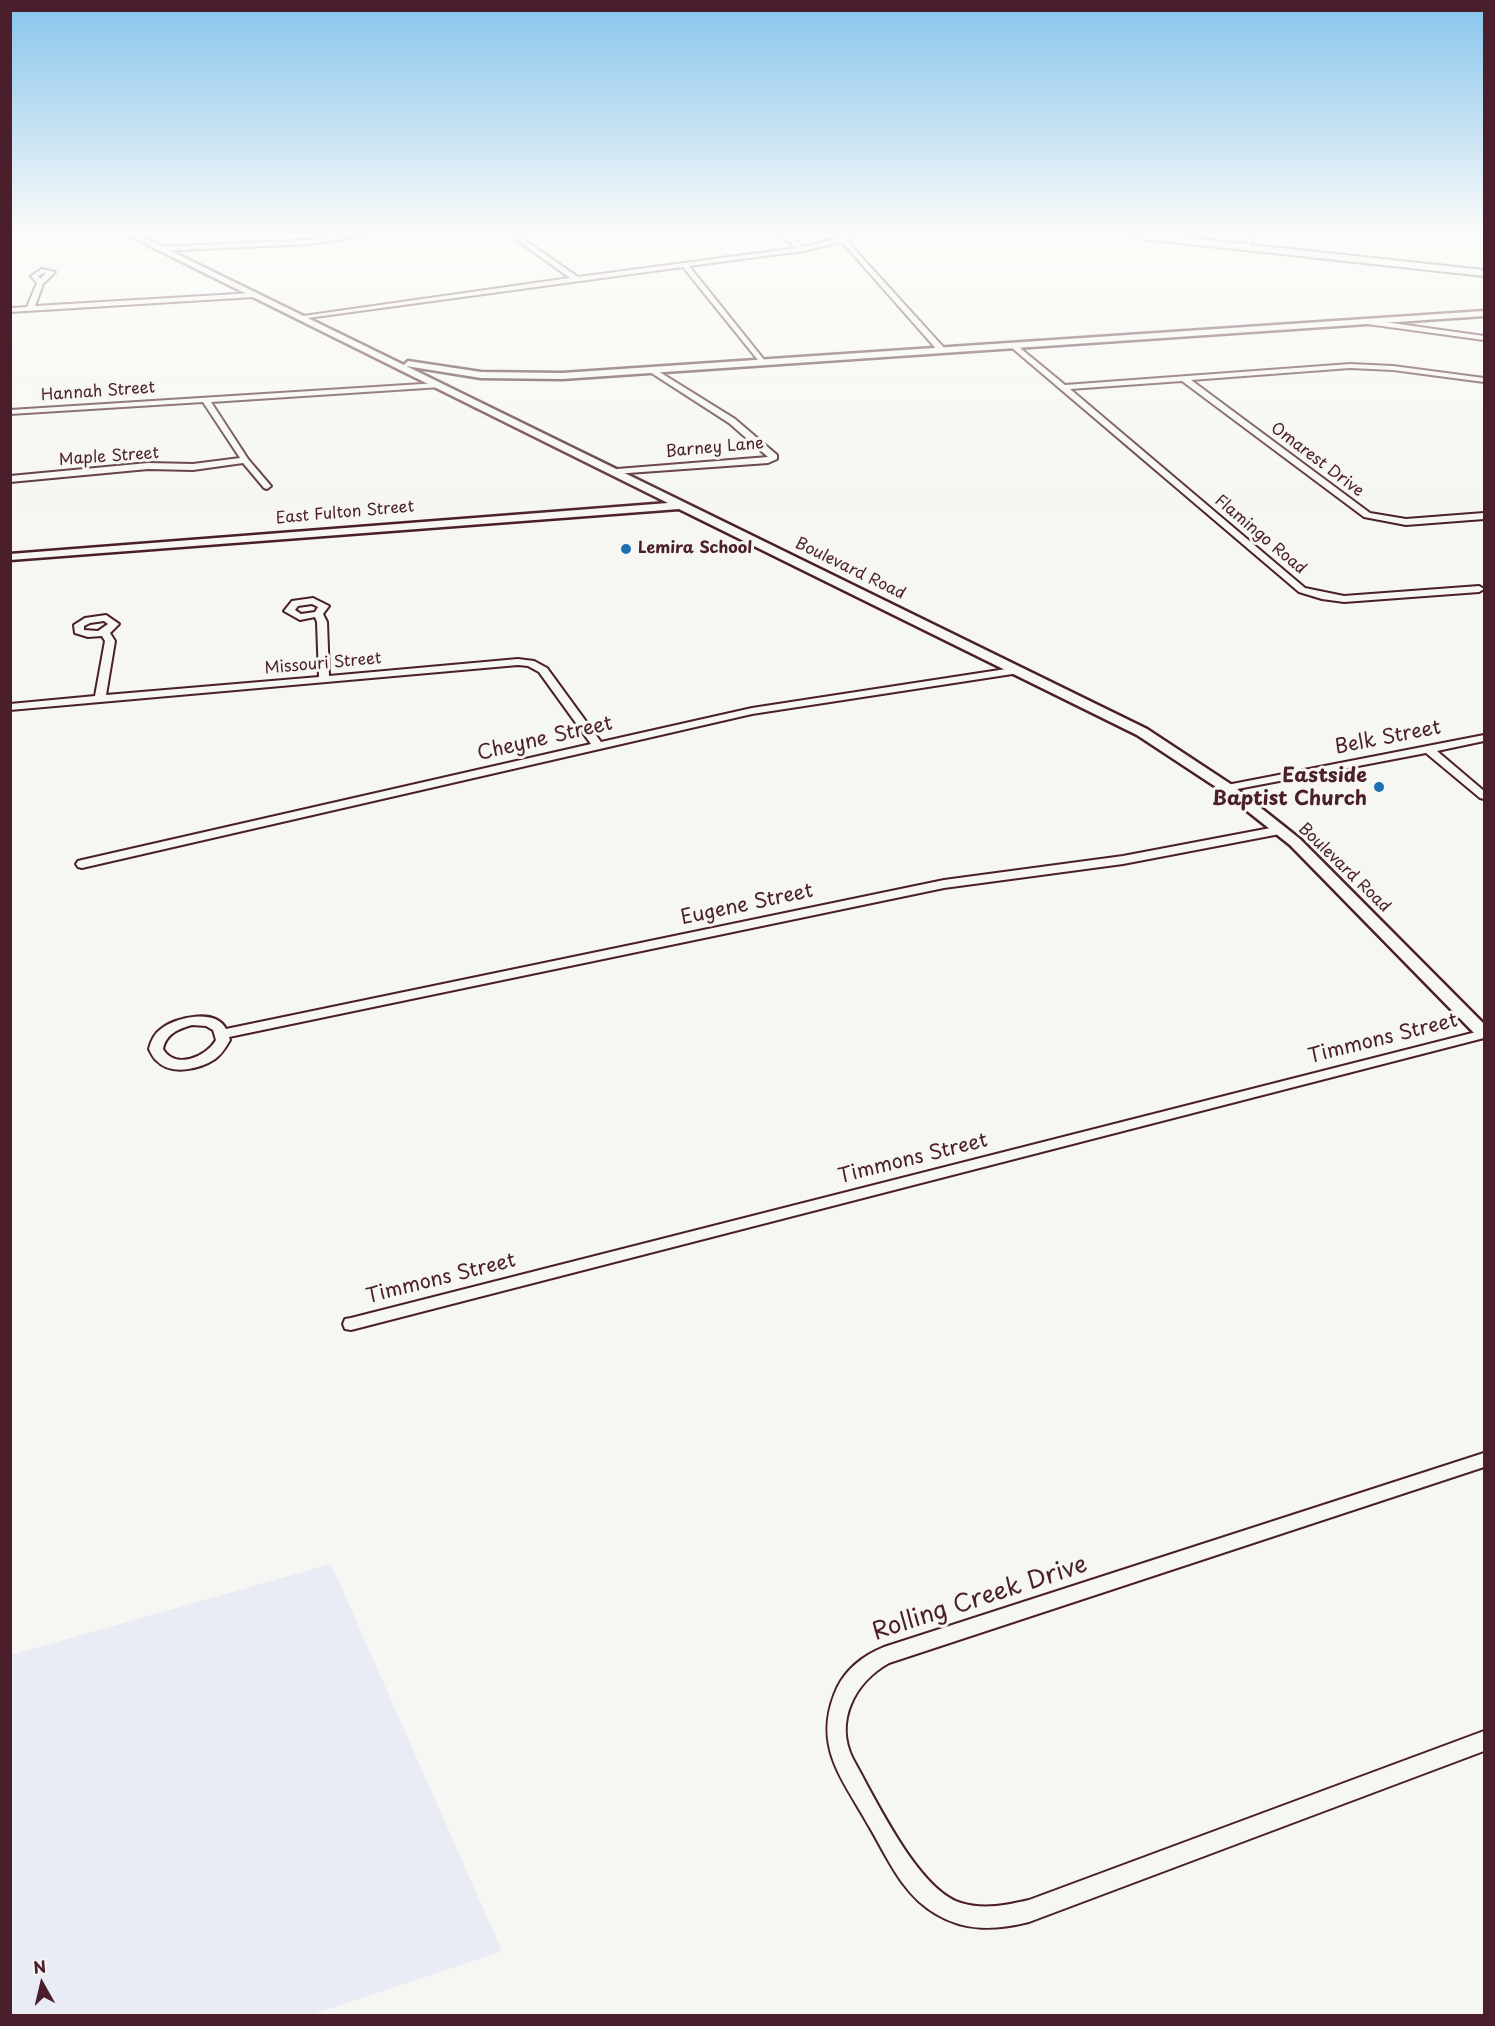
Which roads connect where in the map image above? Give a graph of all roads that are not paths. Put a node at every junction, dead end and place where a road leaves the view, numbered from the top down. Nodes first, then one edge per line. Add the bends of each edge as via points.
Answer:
1 (324, 330) edge
2 (736, 330) edge
3 (924, 330) edge
4 (1239, 330) edge
5 (1424, 330) edge
6 (1485, 338) edge
7 (1014, 345) junction
8 (942, 350) junction
9 (762, 363) junction
10 (395, 364) junction
11 (653, 370) junction
12 (461, 372) junction
13 (1183, 378) junction
14 (1485, 380) edge
15 (438, 385) junction
16 (1063, 387) junction
17 (206, 400) junction
18 (10, 412) edge
19 (245, 460) junction
20 (617, 472) junction
21 (10, 479) edge
22 (267, 486) dead end
23 (683, 504) junction
24 (1485, 516) edge
25 (10, 556) edge
26 (1479, 589) dead end
27 (318, 614) dead end
28 (105, 632) dead end
29 (1020, 670) junction
30 (324, 679) junction
31 (100, 700) junction
32 (10, 707) edge
33 (1485, 738) edge
34 (598, 746) junction
35 (1428, 749) junction
36 (1227, 788) junction
37 (1485, 796) edge
38 (1281, 830) junction
39 (82, 864) dead end
40 (223, 1034) junction
41 (1485, 1034) edge
42 (351, 1324) dead end
43 (1485, 1460) edge
44 (1485, 1741) edge

1 - 10 street, Boulevard Road
2 - 9 street
3 - 8 street
4 - 7 street
5 - 6 street
7 - 8 street
7 - 16 street, Flamingo Road
8 - 9 street
9 - 11 street
10 - 12 street
10 - 15 street, Boulevard Road
11 - 12 street via 538,377
11 - 20 street, Barney Lane via 732,421 774,457
12 - 15 street
13 - 14 street via 1359,366
13 - 16 street
13 - 24 street, Omarest Drive via 1366,515 1406,522
15 - 17 street, Hannah Street
15 - 20 street, Boulevard Road
16 - 26 street, Flamingo Road via 1302,590 1344,598
17 - 18 street, Hannah Street
17 - 19 street
19 - 21 street, Maple Street
19 - 22 street
20 - 23 street, Boulevard Road
23 - 25 street, East Fulton Street
23 - 29 street, Boulevard Road
27 - 30 street via 322,622
28 - 31 street via 110,641
29 - 34 street, Cheyne Street via 752,711
29 - 36 street, Boulevard Road via 1142,732
30 - 31 street, Missouri Street
30 - 34 street, Missouri Street via 530,663 550,678
31 - 32 street, Missouri Street
33 - 35 street, Belk Street
34 - 39 street, Cheyne Street
35 - 36 street, Belk Street
35 - 37 street
36 - 38 street, Boulevard Road
38 - 40 street, Eugene Street via 1123,860 944,884
38 - 41 street, Boulevard Road
40 - 40 street via 218,1050 197,1062 166,1061 156,1049 163,1033 184,1022 208,1022
41 - 42 street, Timmons Street
43 - 44 street, Rolling Creek Drive via 884,1656 866,1664 848,1685 836,1727 837,1744 845,1763 916,1884 930,1899 980,1919 1000,1919 1029,1911

